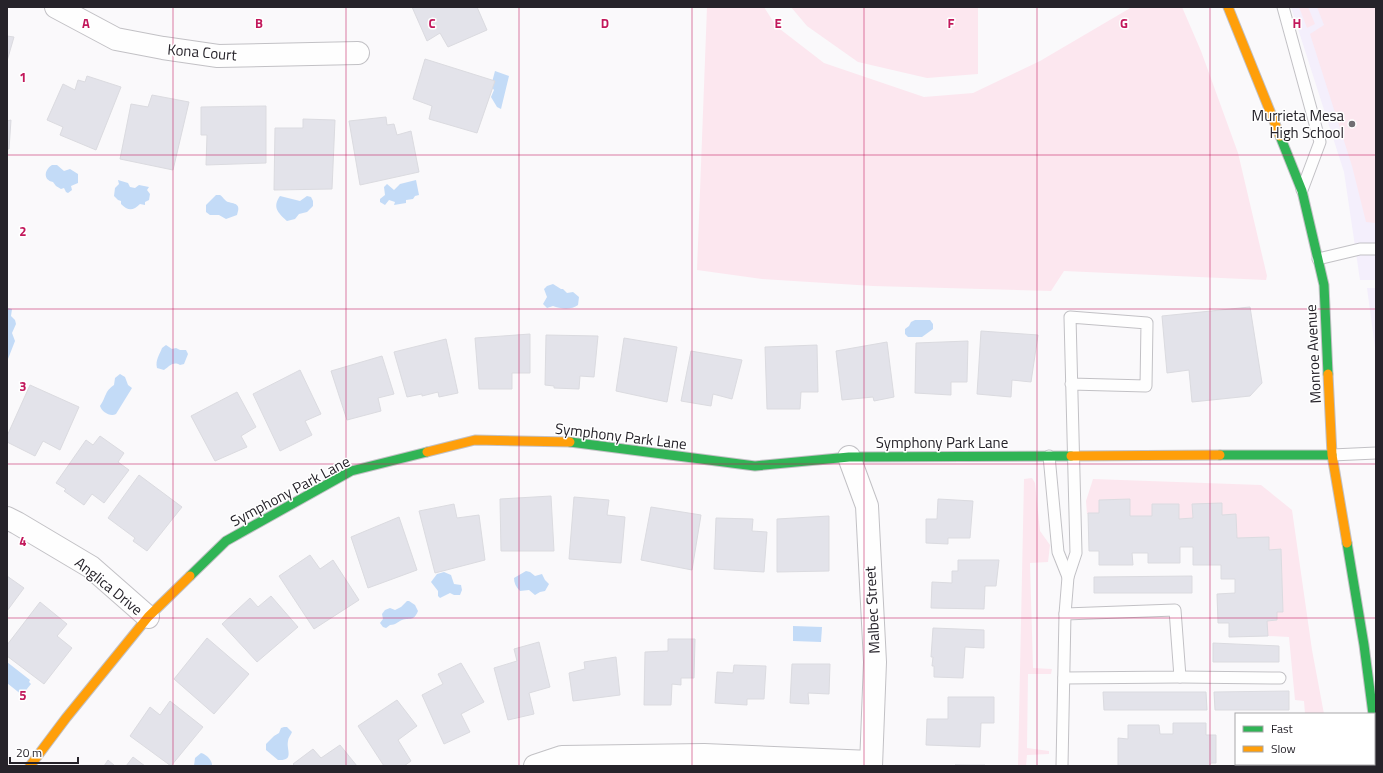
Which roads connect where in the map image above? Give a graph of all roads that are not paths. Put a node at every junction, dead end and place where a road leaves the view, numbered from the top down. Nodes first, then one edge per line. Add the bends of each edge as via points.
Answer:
1 (56, 7) edge
2 (1228, 7) edge
3 (1282, 7) edge
4 (358, 53) dead end
5 (1302, 190) junction
6 (1376, 249) edge
7 (1318, 259) junction
8 (1071, 384) junction
9 (1376, 453) edge
10 (1332, 455) junction
11 (1049, 456) junction
12 (1074, 456) junction
13 (849, 457) junction
14 (7, 518) edge
15 (1075, 536) junction
16 (1056, 537) junction
17 (1068, 577) junction
18 (1065, 614) junction
19 (148, 618) junction
20 (1064, 678) junction
21 (1180, 678) junction
22 (1280, 678) dead end
23 (1373, 713) edge
24 (871, 764) edge
25 (30, 766) edge
26 (535, 766) edge
27 (1062, 766) edge

1 - 4 street, Kona Court via 116,39 171,49 218,56
2 - 5 street, Monroe Avenue
3 - 5 lane via 1320,142
5 - 7 street, Monroe Avenue
6 - 7 lane via 1360,249
7 - 10 street, Monroe Avenue via 1324,285
8 - 8 lane via 1070,317 1147,323 1146,386
8 - 12 lane
9 - 10 lane
10 - 12 street, Symphony Park Lane
10 - 23 street, Monroe Avenue
11 - 12 street, Symphony Park Lane
11 - 13 street, Symphony Park Lane
11 - 16 lane
12 - 15 lane
13 - 19 street, Symphony Park Lane via 755,466 569,442 475,440 351,472 226,541
13 - 24 street, Malbec Street via 866,506 875,662
14 - 19 street, Anglica Drive via 91,568
15 - 16 lane
15 - 17 lane via 1076,553
16 - 17 lane via 1058,552
17 - 18 lane
18 - 20 lane
18 - 21 lane via 1175,610
19 - 25 street, Symphony Park Lane
20 - 21 lane
20 - 27 lane
21 - 22 lane
24 - 26 street via 704,755 562,756

